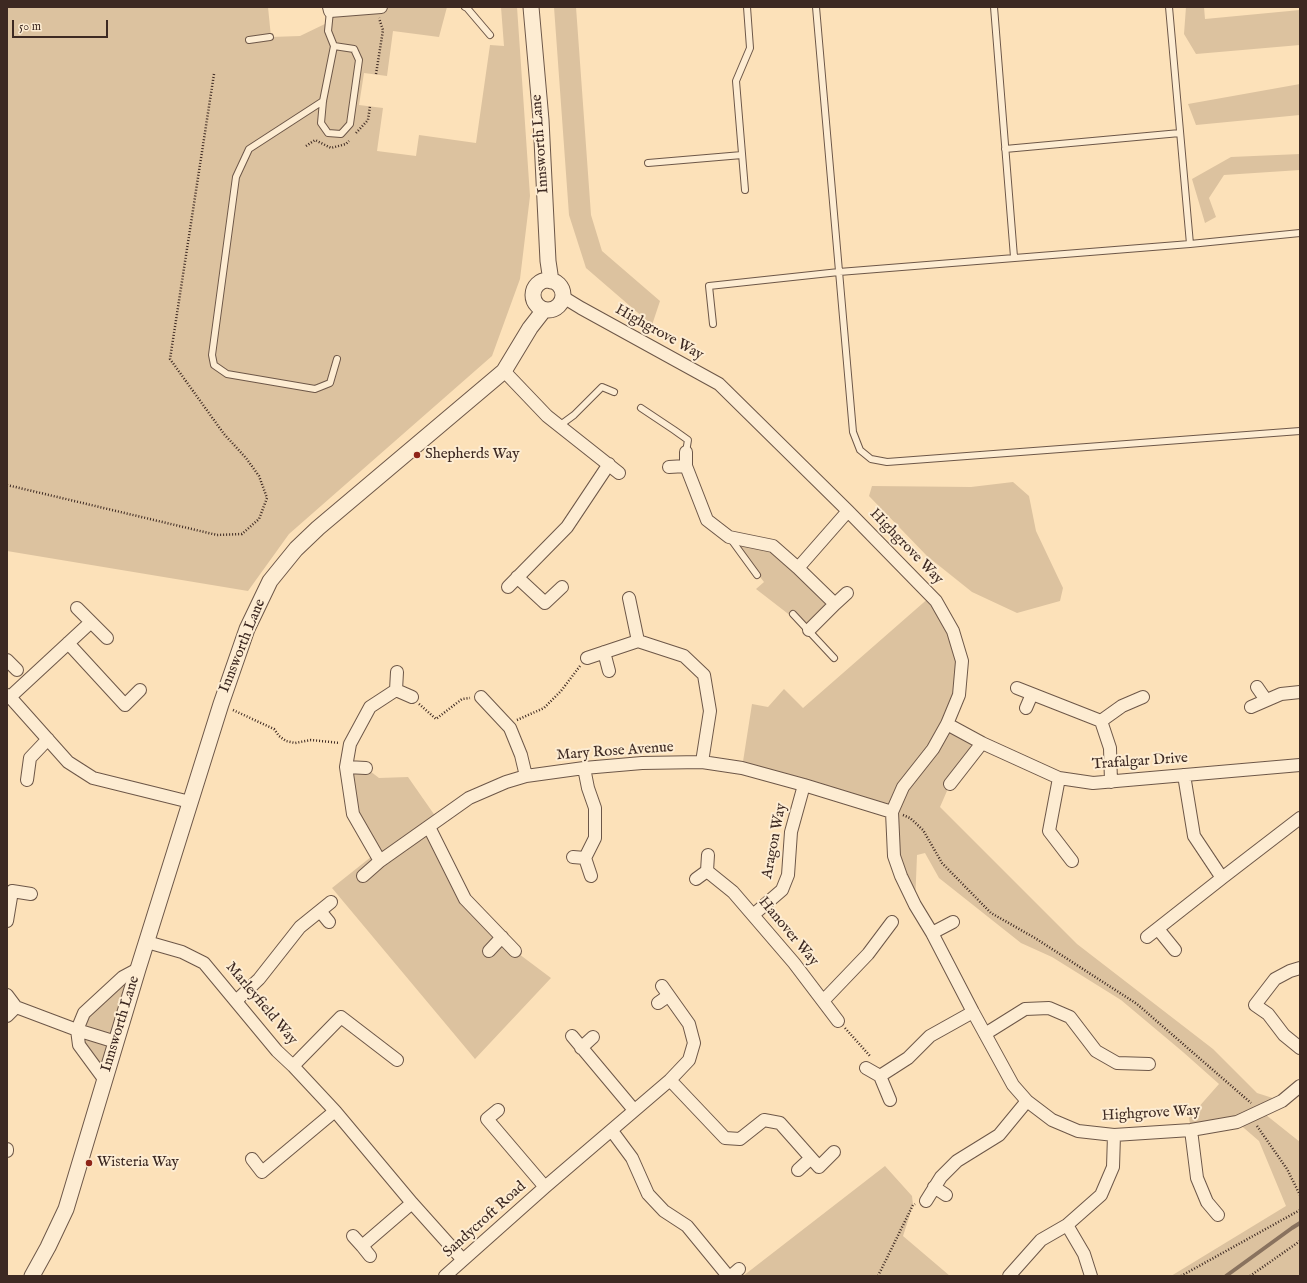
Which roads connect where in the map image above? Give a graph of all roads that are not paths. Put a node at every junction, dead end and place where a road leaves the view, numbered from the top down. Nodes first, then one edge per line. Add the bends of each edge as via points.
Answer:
1 (377, 7) edge
2 (464, 7) edge
3 (530, 7) edge
4 (747, 7) edge
5 (816, 7) edge
6 (994, 7) edge
7 (1169, 7) edge
8 (329, 9) edge
9 (490, 35) dead end
10 (270, 37) dead end
11 (249, 40) dead end
12 (334, 46) junction
13 (323, 101) junction
14 (1180, 133) junction
15 (1005, 148) junction
16 (742, 155) junction
17 (648, 163) dead end
18 (745, 190) dead end
19 (1300, 233) edge
20 (1190, 244) junction
21 (1014, 257) junction
22 (839, 272) junction
23 (551, 281) junction
24 (562, 297) junction
25 (544, 310) junction
26 (713, 324) dead end
27 (336, 360) dead end
28 (504, 371) junction
29 (614, 392) dead end
30 (641, 408) dead end
31 (559, 426) junction
32 (1300, 431) edge
33 (686, 452) joint
34 (609, 464) junction
35 (686, 466) junction
36 (669, 467) dead end
37 (619, 473) dead end
38 (848, 511) junction
39 (729, 537) junction
40 (798, 568) junction
41 (757, 575) dead end
42 (517, 577) junction
43 (508, 587) dead end
44 (562, 587) dead end
45 (847, 593) dead end
46 (629, 598) dead end
47 (836, 604) junction
48 (77, 608) dead end
49 (793, 614) dead end
50 (91, 622) junction
51 (809, 630) junction
52 (107, 638) dead end
53 (638, 641) junction
54 (68, 643) junction
55 (604, 652) junction
56 (587, 658) road end
57 (834, 658) dead end
58 (7, 660) edge
59 (17, 670) dead end
60 (609, 671) dead end
61 (397, 672) dead end
62 (1257, 687) dead end
63 (1017, 688) dead end
64 (140, 690) dead end
65 (396, 690) junction
66 (1300, 692) edge
67 (1032, 694) junction
68 (8, 696) edge
69 (412, 697) road end
70 (481, 697) road end
71 (1142, 697) dead end
72 (1266, 700) junction
73 (1251, 707) dead end
74 (1026, 708) dead end
75 (1101, 721) junction
76 (947, 724) junction
77 (48, 739) junction
78 (982, 743) junction
79 (702, 762) junction
80 (1300, 765) edge
81 (346, 767) junction
82 (366, 768) dead end
83 (584, 768) junction
84 (1184, 775) junction
85 (526, 776) junction
86 (1060, 778) junction
87 (27, 780) dead end
88 (1111, 782) junction
89 (950, 784) dead end
90 (804, 785) junction
91 (190, 802) junction
92 (892, 812) junction
93 (1300, 818) edge
94 (429, 827) junction
95 (708, 855) dead end
96 (380, 861) junction
97 (1072, 861) dead end
98 (707, 871) junction
99 (363, 876) dead end
100 (591, 876) dead end
101 (696, 878) dead end
102 (1222, 878) junction
103 (30, 894) dead end
104 (331, 902) dead end
105 (320, 911) junction
106 (753, 915) junction
107 (7, 921) edge
108 (329, 922) dead end
109 (892, 922) dead end
110 (953, 922) dead end
111 (1158, 929) junction
112 (932, 933) junction
113 (502, 937) junction
114 (1147, 937) dead end
115 (147, 942) junction
116 (1175, 950) dead end
117 (489, 951) dead end
118 (515, 951) dead end
119 (1300, 968) edge
120 (138, 969) junction
121 (7, 995) edge
122 (236, 1001) junction
123 (823, 1001) junction
124 (658, 1003) dead end
125 (16, 1007) junction
126 (973, 1012) junction
127 (7, 1016) edge
128 (838, 1021) road end
129 (77, 1030) junction
130 (985, 1034) junction
131 (572, 1036) dead end
132 (593, 1037) dead end
133 (116, 1042) junction
134 (581, 1048) junction
135 (1300, 1048) edge
136 (397, 1060) dead end
137 (1149, 1064) dead end
138 (293, 1066) junction
139 (866, 1068) dead end
140 (880, 1076) junction
141 (104, 1079) junction
142 (670, 1080) junction
143 (1300, 1086) edge
144 (890, 1100) dead end
145 (1027, 1101) junction
146 (498, 1110) dead end
147 (634, 1110) junction
148 (335, 1111) junction
149 (1191, 1130) junction
150 (612, 1131) junction
151 (1114, 1135) junction
152 (834, 1152) dead end
153 (811, 1158) junction
154 (252, 1159) dead end
155 (798, 1170) dead end
156 (545, 1187) junction
157 (934, 1187) junction
158 (946, 1195) dead end
159 (926, 1201) road end
160 (412, 1203) junction
161 (1218, 1215) dead end
162 (1067, 1225) junction
163 (353, 1236) dead end
164 (362, 1246) junction
165 (370, 1256) dead end
166 (463, 1260) junction
167 (32, 1276) edge
168 (445, 1276) edge
169 (728, 1276) edge
170 (1009, 1276) edge
171 (1091, 1276) edge

1 - 8 street
2 - 9 lane
3 - 23 street, Innsworth Lane via 541,120
4 - 16 lane via 750,48 736,81
5 - 22 lane
6 - 15 lane
7 - 14 lane
8 - 12 lane via 328,31
10 - 11 lane
12 - 13 lane
12 - 13 lane via 354,49 359,60 350,124 341,134 328,133 321,123
13 - 27 lane via 249,149 236,177 212,356 214,365 227,374 315,389 330,383
14 - 15 lane
14 - 20 lane
15 - 21 lane
16 - 17 lane
16 - 18 lane
19 - 20 lane
20 - 21 lane
21 - 22 lane
22 - 26 lane via 710,286
22 - 32 lane via 853,432 860,450 870,459 901,462
23 - 24 street via 560,286
23 - 25 street via 538,284 533,294 536,304
24 - 25 street via 554,309
24 - 38 street, Highgrove Way via 719,384
25 - 28 street, Innsworth Lane
28 - 31 street
28 - 91 street, Innsworth Lane via 318,528 296,549 270,582 247,629
29 - 31 lane via 602,386 574,415
30 - 33 lane via 688,440
31 - 34 street
33 - 35 street
34 - 37 street
34 - 42 street via 567,527
35 - 36 street
35 - 39 street via 707,520
38 - 40 street
38 - 76 street, Highgrove Way via 936,601 953,631 962,661 959,695
39 - 40 street via 773,546
39 - 41 lane
40 - 47 street
42 - 43 street
42 - 44 street via 545,603
45 - 47 street
46 - 53 street
47 - 51 street
48 - 50 street
49 - 51 lane
50 - 52 street
50 - 54 street
51 - 57 lane
53 - 55 street
53 - 79 street via 684,656 704,675 710,712
54 - 64 street via 125,705
54 - 68 street
55 - 56 street
55 - 60 street
58 - 59 street
61 - 65 street
62 - 72 street
63 - 67 street
65 - 69 street
65 - 81 street via 370,708 350,744
66 - 72 street via 1281,694
67 - 74 street
67 - 75 street
68 - 77 street
70 - 85 street via 514,724
71 - 75 street via 1122,706
72 - 73 street
75 - 88 street via 1110,748
76 - 78 street, Trafalgar Drive
76 - 92 street, Highgrove Way via 933,749 902,787
77 - 87 street via 30,758
77 - 91 street via 68,762 93,778
78 - 86 street, Trafalgar Drive
78 - 89 street
79 - 83 street, Mary Rose Avenue via 642,763
79 - 90 street, Mary Rose Avenue via 742,768
80 - 84 street, Trafalgar Drive
81 - 82 street
81 - 96 street via 353,814
83 - 85 street, Mary Rose Avenue
83 - 100 street via 595,808 595,838 579,857
84 - 88 street, Trafalgar Drive
84 - 102 street via 1194,836
85 - 94 street, Mary Rose Avenue via 469,798
86 - 88 street, Trafalgar Drive via 1093,783
86 - 97 street via 1049,831
90 - 92 street, Mary Rose Avenue
90 - 106 street, Aragon Way via 791,832 788,875 782,890
91 - 115 street, Innsworth Lane
92 - 112 street, Highgrove Way via 894,856 901,876
93 - 102 street
94 - 96 street, Mary Rose Avenue
94 - 113 street via 464,899
95 - 98 street
96 - 99 street, Mary Rose Avenue
98 - 101 street
98 - 106 street, Hanover Way via 733,892
102 - 111 street
103 - 107 street via 12,891
104 - 105 street
105 - 108 street
105 - 122 street via 300,927 259,979
106 - 123 street, Hanover Way
109 - 123 street via 868,954
110 - 112 street
111 - 114 street
111 - 116 street
112 - 126 street, Highgrove Way
113 - 117 street
113 - 118 street
115 - 120 street, Innsworth Lane
115 - 122 street, Marleyfield Way via 182,952 204,962
119 - 135 street via 1275,980 1250,1001 1268,1014 1284,1035
120 - 129 street, Innsworth Lane via 123,977 84,1012
120 - 133 street, Innsworth Lane
121 - 125 street
122 - 138 street, Marleyfield Way via 277,1051
123 - 128 street, Hanover Way
124 - 142 street, Sandycroft Road via 665,991 689,1024 694,1043 689,1060
125 - 127 street
125 - 129 street
126 - 130 street, Highgrove Way
126 - 140 street via 930,1036 908,1058
129 - 133 street
129 - 141 street, Innsworth Lane via 79,1044
130 - 137 street via 1025,1009 1049,1008 1070,1017 1096,1051 1117,1063
130 - 145 street, Highgrove Way via 1013,1085
131 - 134 street
132 - 134 street
133 - 141 street, Innsworth Lane
134 - 147 street
136 - 138 street via 341,1017
138 - 148 street, Marleyfield Way
139 - 140 street
140 - 144 street
141 - 167 street, Innsworth Lane via 66,1208
142 - 147 street, Sandycroft Road
142 - 153 street via 725,1138 740,1139 764,1120 780,1123
143 - 149 street, Highgrove Way via 1282,1101 1237,1122
145 - 151 street, Highgrove Way via 1052,1120 1078,1131
145 - 157 street via 999,1135 957,1161
146 - 156 street, Sandycroft Road via 487,1119
147 - 150 street, Sandycroft Road
148 - 154 street via 262,1172
148 - 160 street, Marleyfield Way
149 - 151 street, Highgrove Way
149 - 161 street via 1197,1178 1207,1202
150 - 156 street, Sandycroft Road
150 - 169 street via 632,1158 648,1194 664,1211 687,1226
151 - 162 street via 1113,1167 1102,1195
152 - 153 street via 819,1167
153 - 155 street
156 - 166 street, Sandycroft Road
157 - 158 street
157 - 159 street
160 - 164 street
160 - 166 street, Marleyfield Way
162 - 170 street via 1041,1240
162 - 171 street via 1084,1254
163 - 164 street
164 - 165 street
166 - 168 street, Sandycroft Road

